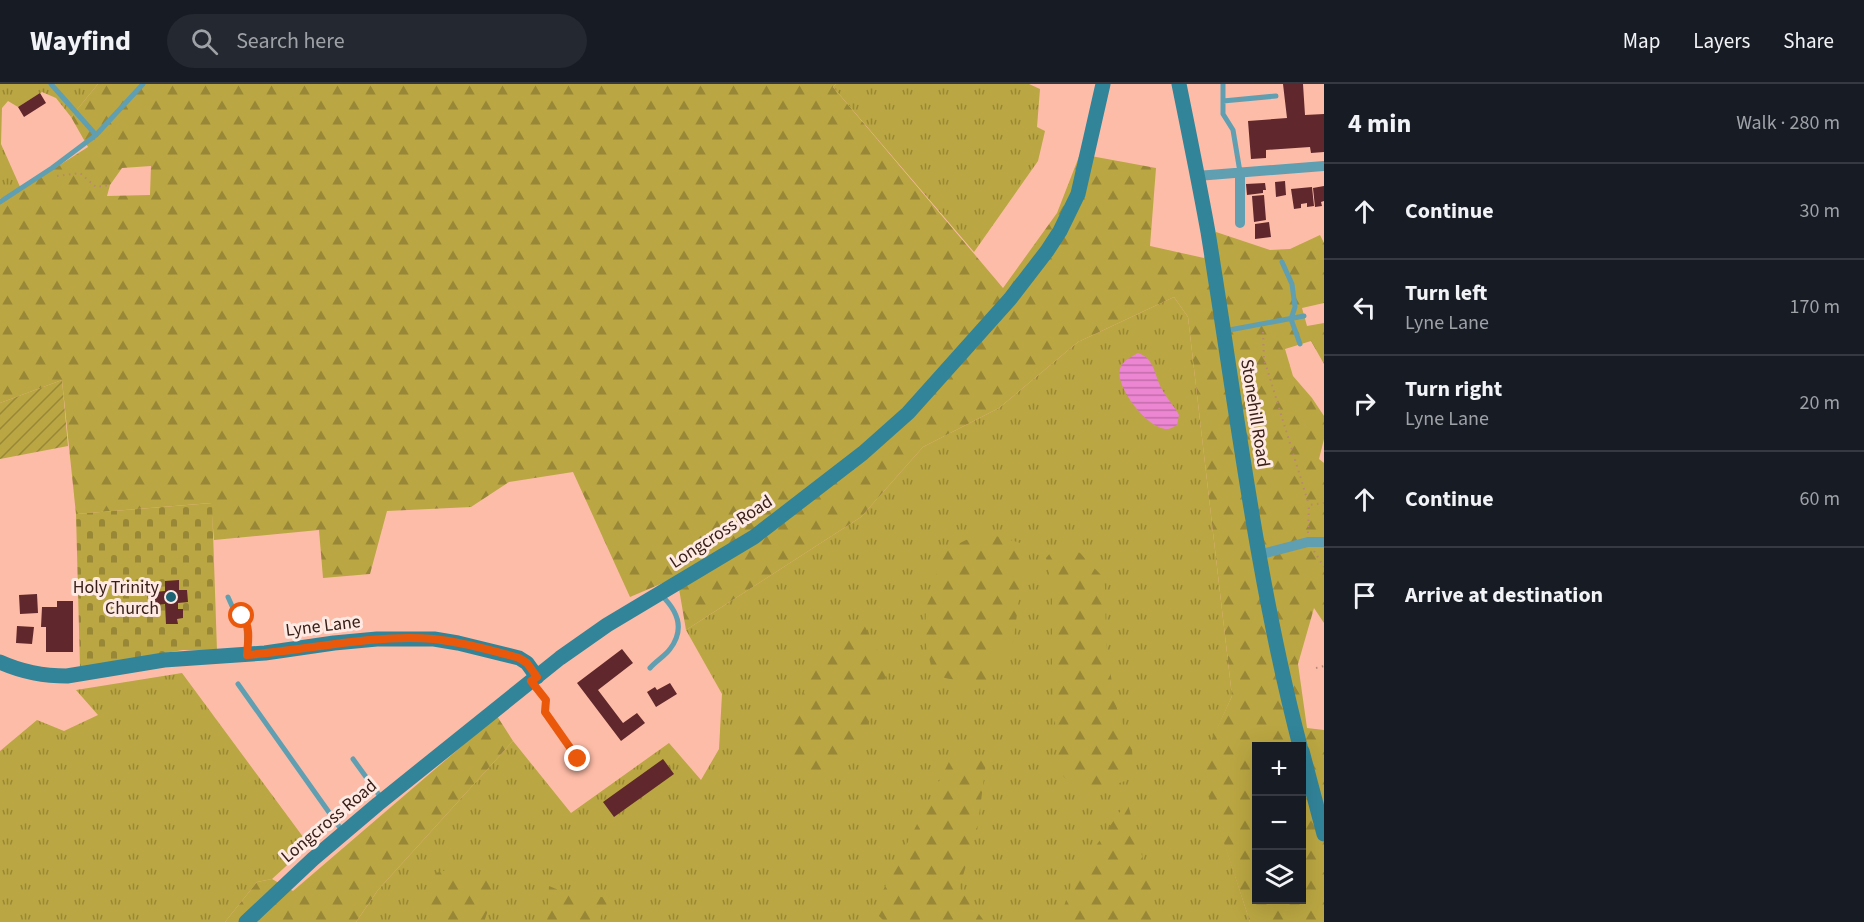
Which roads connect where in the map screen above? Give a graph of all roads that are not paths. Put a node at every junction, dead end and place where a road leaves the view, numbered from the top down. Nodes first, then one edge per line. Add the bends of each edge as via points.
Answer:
1 (51, 84) edge
2 (143, 84) edge
3 (1103, 84) edge
4 (1179, 84) edge
5 (1223, 84) edge
6 (1276, 96) dead end
7 (1222, 101) junction
8 (96, 135) junction
9 (1324, 165) edge
10 (1240, 172) junction
11 (1197, 176) junction
12 (0, 202) edge
13 (1240, 223) dead end
14 (1282, 262) dead end
15 (1304, 316) dead end
16 (1291, 319) junction
17 (1222, 331) junction
18 (1300, 344) dead end
19 (1324, 542) edge
20 (1258, 555) junction
21 (660, 594) junction
22 (228, 597) dead end
23 (247, 655) junction
24 (0, 662) edge
25 (650, 668) dead end
26 (534, 679) junction
27 (238, 684) dead end
28 (1299, 742) edge
29 (353, 759) dead end
30 (578, 759) dead end
31 (1306, 766) edge
32 (383, 801) junction
33 (344, 833) junction
34 (1324, 834) edge
35 (246, 922) edge

1 - 8 lane
2 - 8 lane
3 - 21 street, Longcross Road via 1074,203 1047,251 1010,299 908,413 863,453 754,537
4 - 11 street, Stonehill Road
5 - 7 lane
6 - 7 lane
7 - 10 lane via 1223,114 1233,130
8 - 12 lane
9 - 10 street
10 - 11 street
10 - 13 street
11 - 17 street, Stonehill Road
14 - 16 lane via 1292,284 1295,307
15 - 16 lane
16 - 17 lane
16 - 18 lane
17 - 20 street, Stonehill Road
19 - 20 street via 1308,542
20 - 28 street, Stonehill Road
21 - 25 lane via 675,610 678,626 672,647
21 - 26 street, Longcross Road via 607,625
22 - 23 lane via 246,621
23 - 24 street, Lyne Lane via 164,660 67,676 24,672
23 - 26 street, Lyne Lane via 377,639 434,639 519,658 527,663
26 - 30 lane via 546,700 545,712
26 - 32 street, Longcross Road
27 - 33 lane
29 - 32 lane
31 - 34 street
32 - 33 street, Longcross Road
33 - 35 street, Longcross Road

